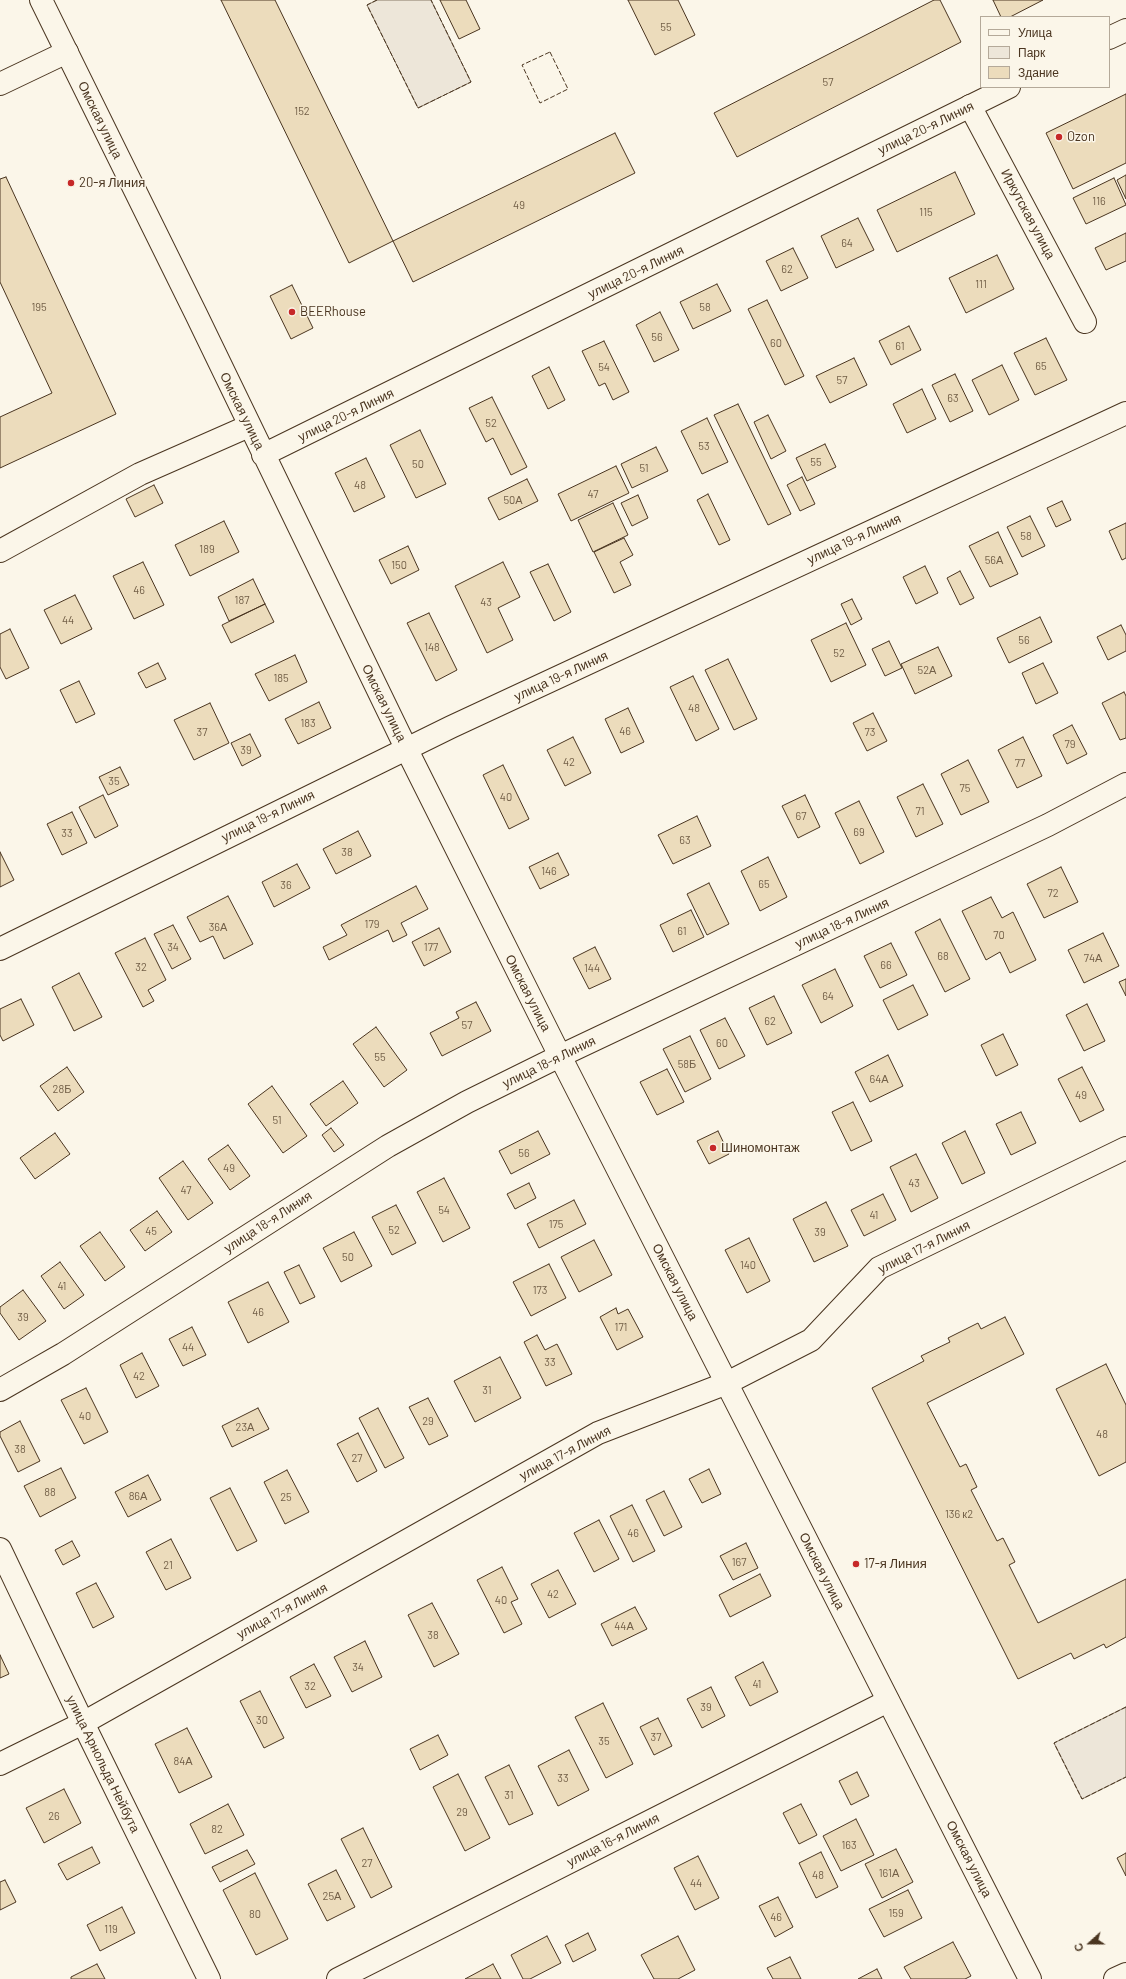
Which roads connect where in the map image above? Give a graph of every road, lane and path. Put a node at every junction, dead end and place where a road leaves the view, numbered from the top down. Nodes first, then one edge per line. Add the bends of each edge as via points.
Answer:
1 (41, 0) edge
2 (1126, 30) edge
3 (1110, 38) edge
4 (67, 52) junction
5 (0, 84) edge
6 (1007, 88) edge
7 (970, 106) junction
8 (1085, 322) dead end
9 (1126, 413) edge
10 (249, 426) junction
11 (263, 455) junction
12 (0, 551) edge
13 (406, 748) junction
14 (1126, 784) edge
15 (0, 948) edge
16 (560, 1056) junction
17 (1126, 1148) edge
18 (727, 1383) junction
19 (0, 1390) edge
20 (0, 1549) edge
21 (888, 1701) junction
22 (83, 1723) junction
23 (0, 1764) edge
24 (1126, 1974) edge
25 (209, 1979) edge
26 (338, 1979) edge
27 (1030, 1979) edge
28 (1115, 1979) edge

1 - 4 street, Омская улица
2 - 3 street
4 - 5 street
4 - 10 street, Омская улица
6 - 7 street, улица 20-я Линия
7 - 8 street, Иркутская улица
7 - 11 street, улица 20-я Линия
9 - 13 street, улица 19-я Линия
10 - 11 street, Омская улица
10 - 12 street via 140,474
11 - 13 street, Омская улица
13 - 15 street, улица 19-я Линия
13 - 16 street, Омская улица
14 - 16 street, улица 18-я Линия via 1048,825
16 - 18 street, Омская улица
16 - 19 street, улица 18-я Линия via 467,1102 388,1146 63,1354
17 - 18 street, улица 17-я Линия via 879,1268 811,1340
18 - 21 street, Омская улица
18 - 22 street, улица 17-я Линия via 598,1433
20 - 22 street, улица Арнольда Нейбута
21 - 26 street, улица 16-я Линия
21 - 27 street, Омская улица
22 - 23 street, улица 17-я Линия
22 - 25 street, улица Арнольда Нейбута
24 - 28 street

